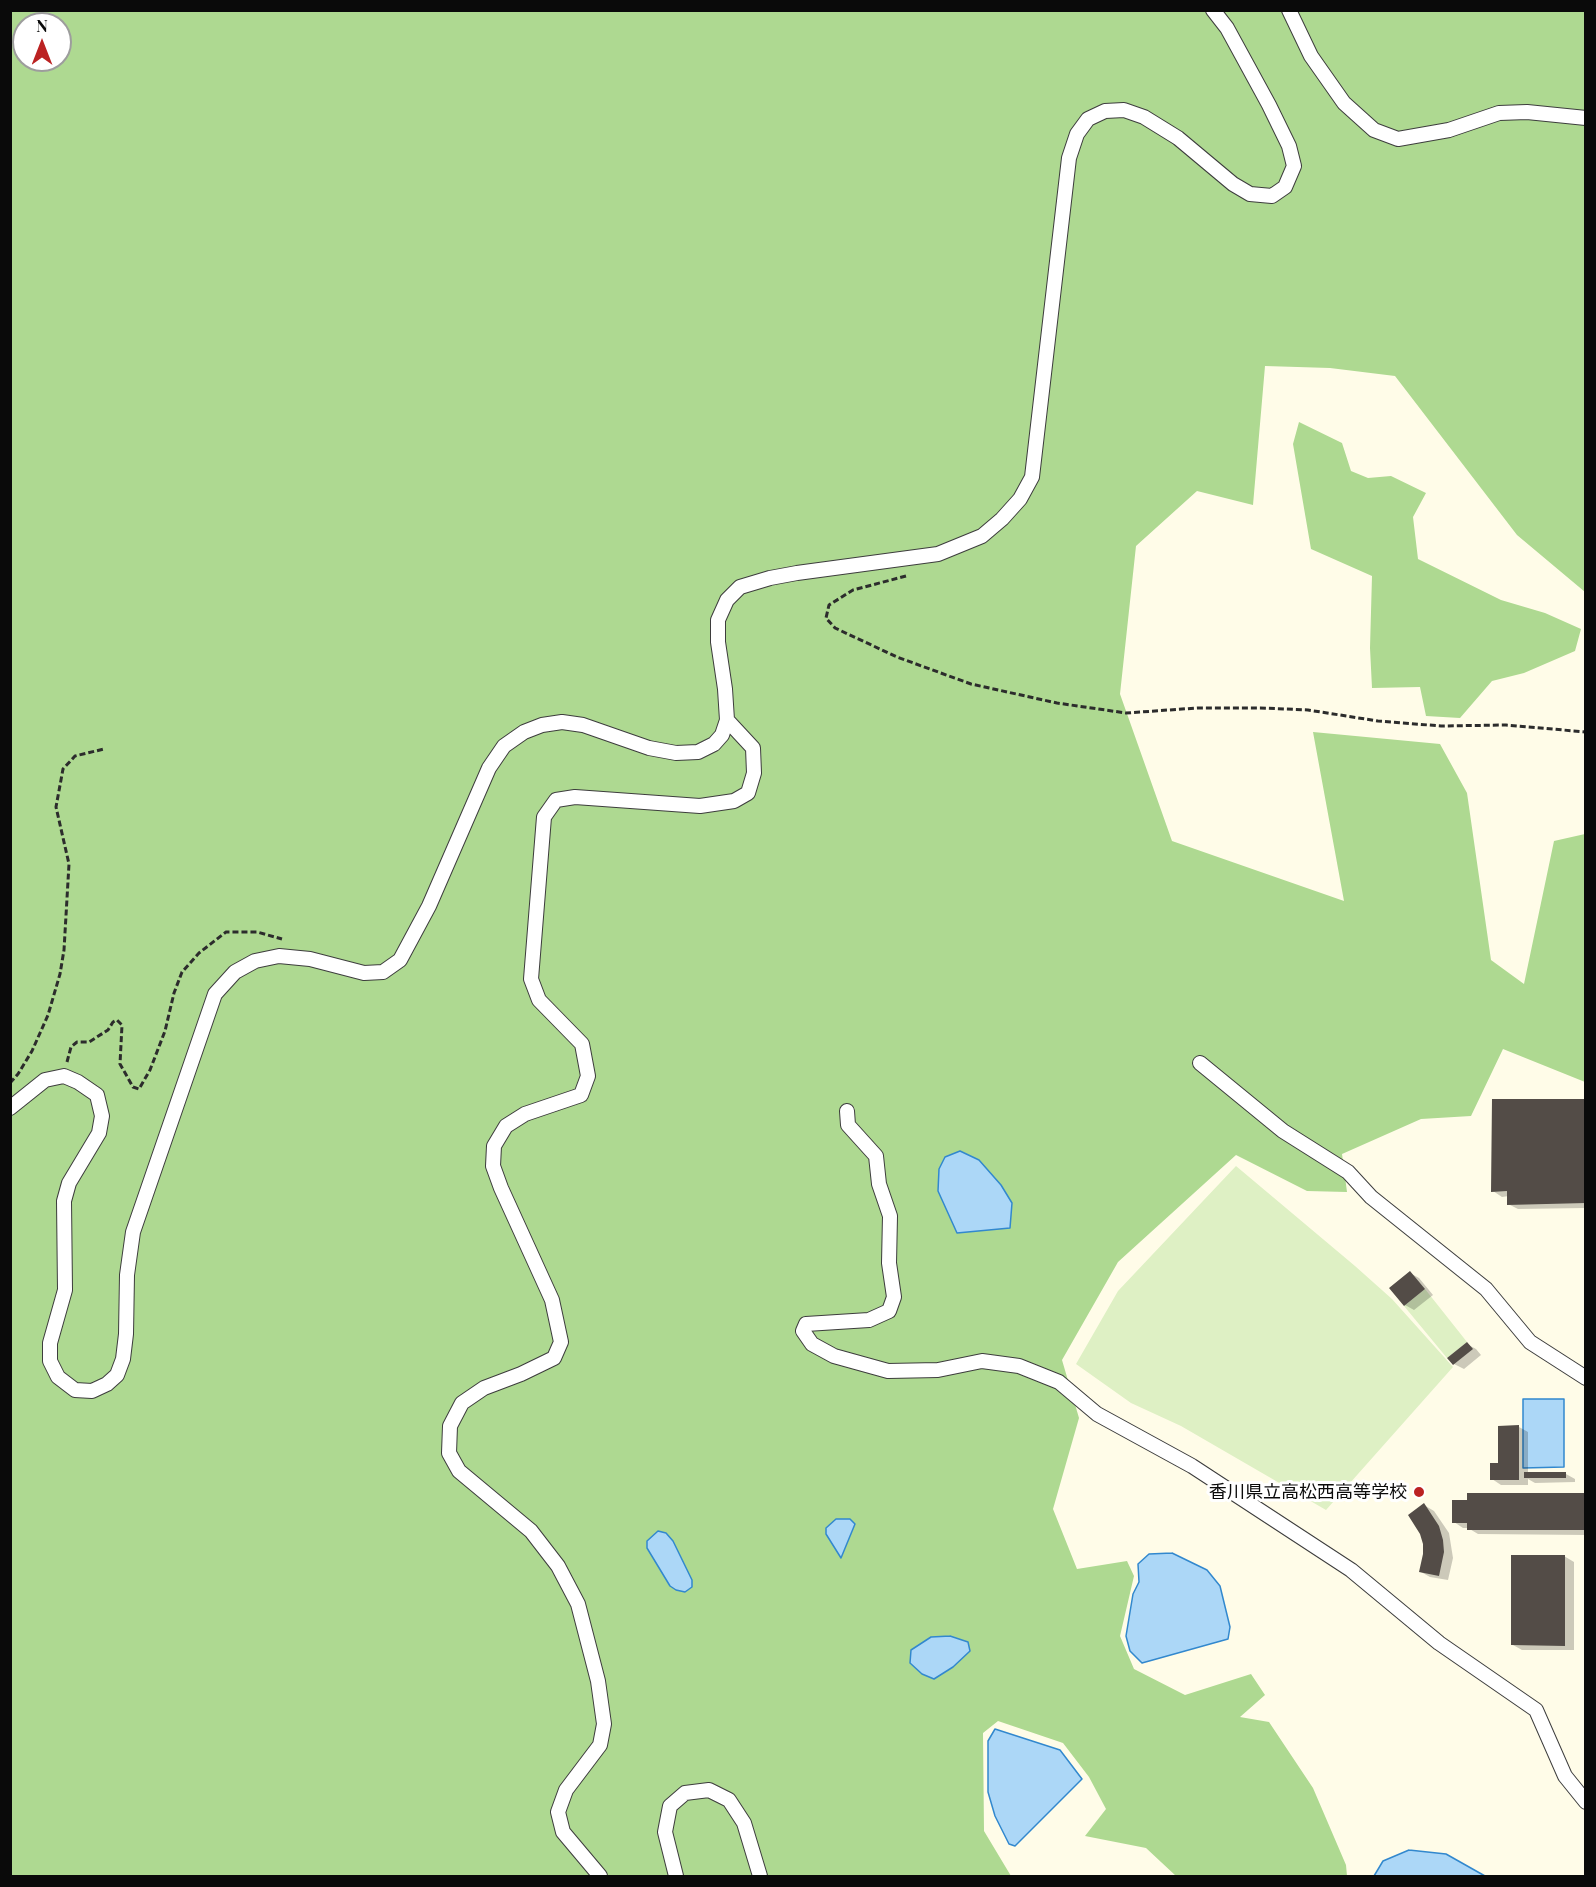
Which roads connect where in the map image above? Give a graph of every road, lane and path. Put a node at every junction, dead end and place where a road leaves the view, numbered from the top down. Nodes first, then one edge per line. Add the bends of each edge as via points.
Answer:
1 (1213, 10) edge
2 (1290, 10) edge
3 (1586, 118) edge
4 (913, 559) junction
5 (727, 720) junction
6 (1586, 732) edge
7 (104, 748) dead end
8 (285, 940) dead end
9 (1200, 1063) dead end
10 (64, 1076) junction
11 (10, 1083) edge
12 (10, 1108) edge
13 (847, 1111) dead end
14 (1586, 1378) edge
15 (1586, 1802) edge
16 (600, 1876) edge
17 (676, 1876) edge
18 (760, 1876) edge

1 - 4 street via 1232,37 1289,146 1294,166 1286,187 1272,196 1250,194 1178,138 1124,110 1105,111 1088,118 1077,134 1069,158 1032,477 1020,499 982,536 938,554
2 - 3 street via 1311,56 1344,103 1374,130 1398,139 1449,130 1499,113
4 - 5 street via 796,573 740,587 727,600 718,620
4 - 6 path via 913,568 906,576 853,590 829,605 826,618 836,628 897,657 970,684 1125,713 1260,708 1430,725 1506,724
5 - 10 street via 714,744 698,752 649,748 583,724 562,722 524,732 504,746 489,768 429,906 400,960 383,972 364,973 310,959 279,956 255,961 235,972 216,994 133,1232 123,1359 117,1375 92,1391 75,1390 58,1377 50,1361 50,1343 65,1290 64,1201 69,1183 99,1133 102,1116 97,1095
5 - 16 street via 753,748 754,773 748,793 734,801 700,806 575,797 556,800 544,817 531,979 539,1000 582,1044 588,1076 581,1095 525,1113 506,1126 494,1146 493,1166 552,1300 561,1342 554,1358 462,1403 450,1426 449,1453 459,1471 531,1531 558,1566 578,1604 598,1681 604,1724 600,1745 566,1790 558,1812 563,1832
7 - 11 path via 75,756 63,769 56,807 69,864 60,974 32,1051
8 - 10 path via 257,932 226,932 199,953 182,972 165,1031 139,1089 133,1087 120,1064 122,1025 117,1020 89,1042 77,1042 71,1047
9 - 14 street via 1284,1131 1348,1172 1371,1197 1486,1289 1530,1342
10 - 12 street via 45,1080
13 - 15 street via 848,1125 876,1156 879,1184 890,1215 889,1263 894,1297 889,1311 869,1320 806,1323 802,1331 812,1344 834,1356 888,1371 938,1370 982,1360 1019,1366 1059,1382 1097,1414 1192,1466 1351,1570 1440,1643 1536,1710 1565,1776
17 - 18 street via 665,1832 670,1806 686,1793 709,1790 729,1800 744,1823

